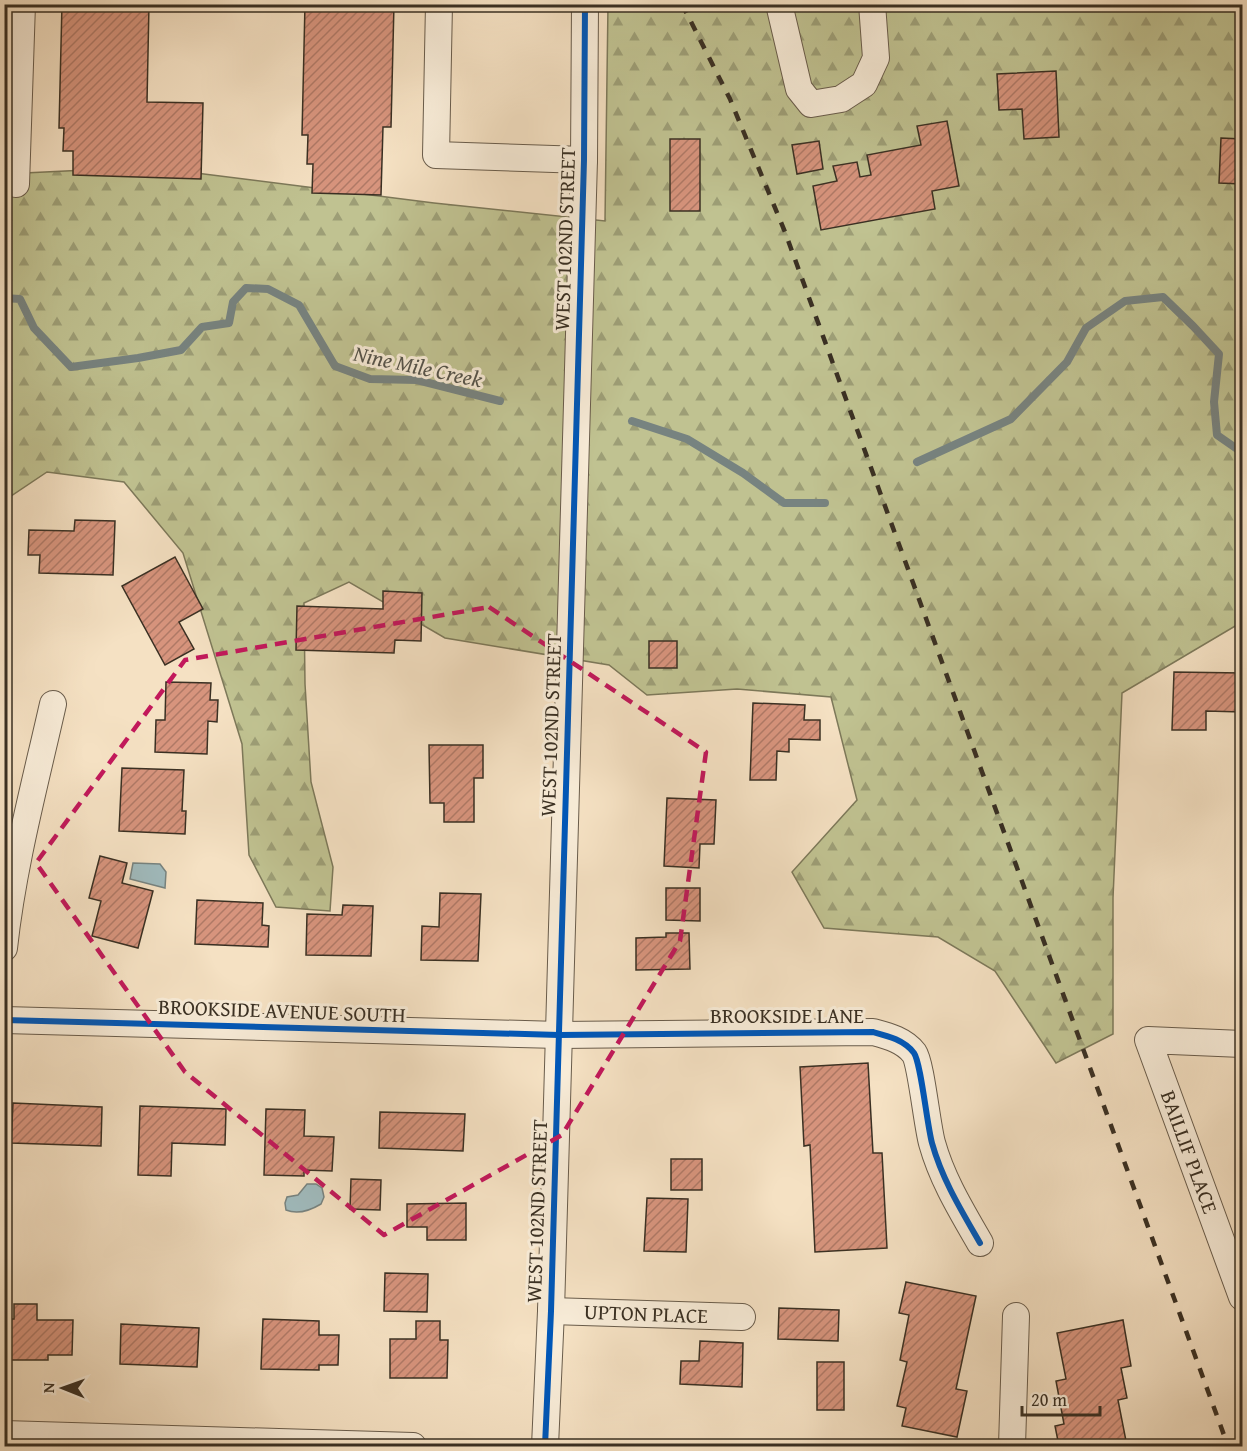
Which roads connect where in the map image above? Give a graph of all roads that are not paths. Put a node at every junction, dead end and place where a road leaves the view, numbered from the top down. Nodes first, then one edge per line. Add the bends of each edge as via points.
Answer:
1 (22, 4) edge
2 (439, 4) edge
3 (585, 4) edge
4 (779, 4) edge
5 (872, 4) edge
6 (584, 160) junction
7 (16, 184) dead end
8 (53, 704) dead end
9 (4, 948) edge
10 (4, 1020) edge
11 (559, 1035) junction
12 (1242, 1044) edge
13 (980, 1243) dead end
14 (1242, 1297) edge
15 (551, 1311) junction
16 (742, 1317) dead end
17 (1016, 1317) dead end
18 (4, 1434) edge
19 (148, 1442) edge
20 (413, 1446) edge
21 (545, 1446) edge
22 (1012, 1446) edge

1 - 7 street
2 - 6 street via 436,155
3 - 6 street, WEST 102ND STREET
4 - 5 street via 799,89 811,104 841,99 864,84 876,58
6 - 11 street, WEST 102ND STREET
8 - 9 street via 16,872
10 - 11 street, BROOKSIDE AVENUE SOUTH
11 - 13 street, BROOKSIDE LANE via 873,1032 899,1040 914,1053 942,1174
11 - 15 street, WEST 102ND STREET
12 - 14 street, BAILLIF PLACE via 1148,1040
15 - 16 street, UPTON PLACE
15 - 21 street, WEST 102ND STREET
17 - 22 street
18 - 19 street
19 - 20 street

